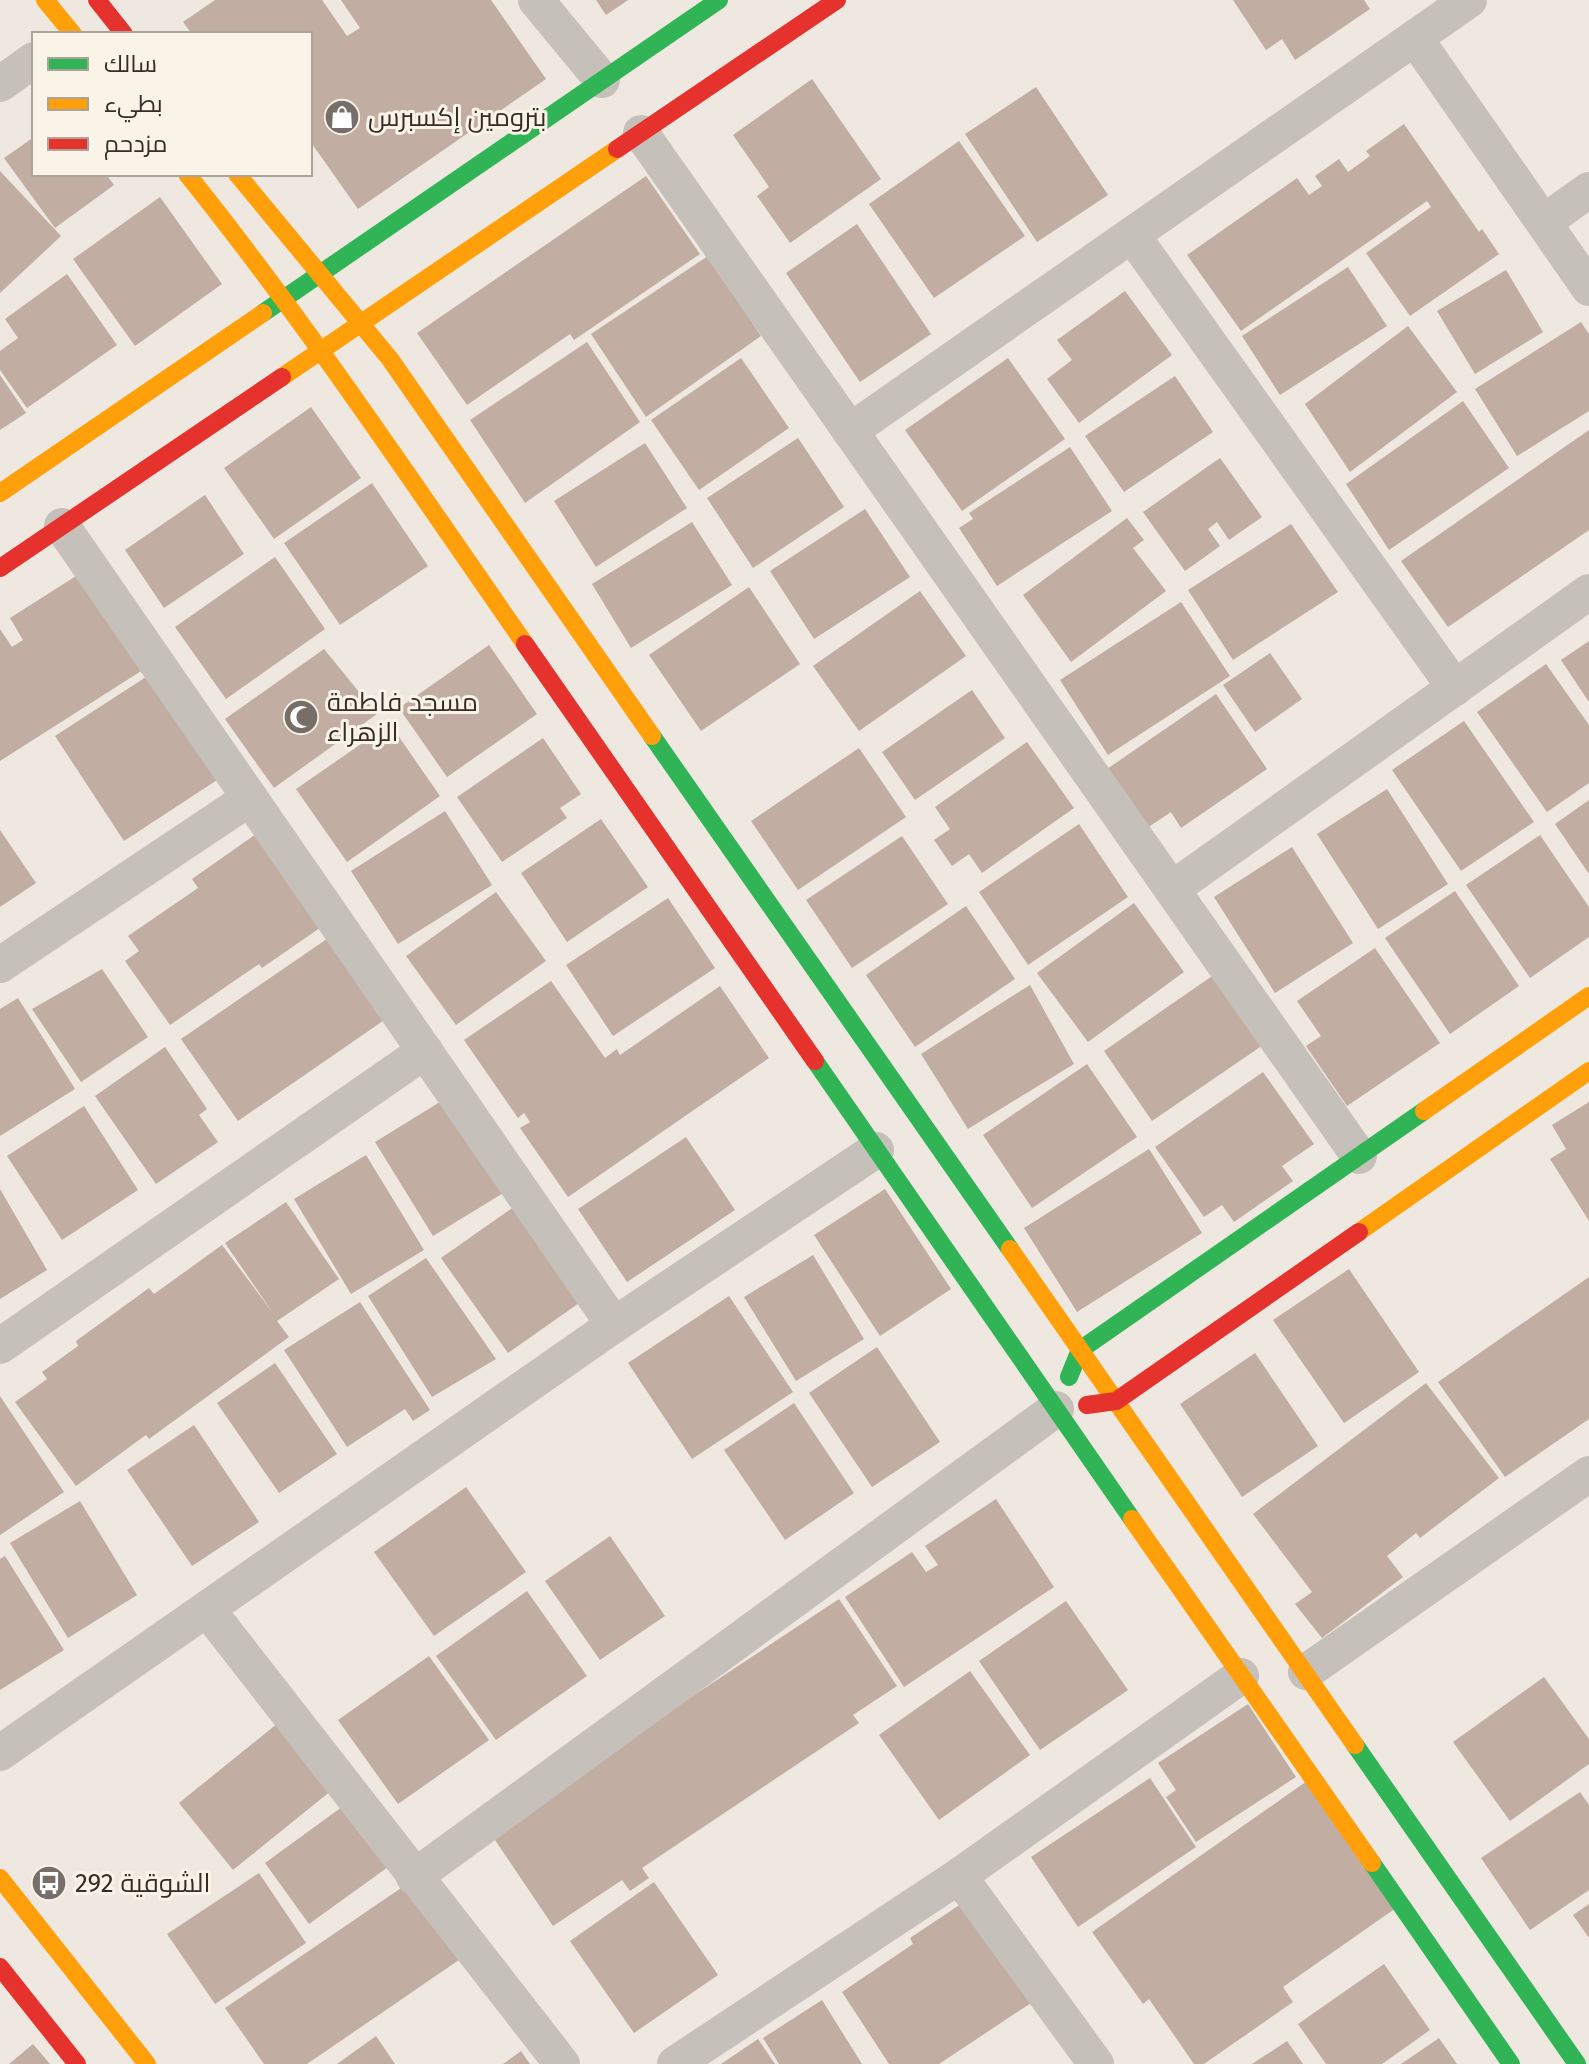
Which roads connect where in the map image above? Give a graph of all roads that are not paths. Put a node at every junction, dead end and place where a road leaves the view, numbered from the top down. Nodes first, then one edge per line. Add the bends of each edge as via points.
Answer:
1 (45, 0) edge
2 (97, 0) edge
3 (536, 0) edge
4 (719, 0) edge
5 (837, 0) edge
6 (1469, 0) edge
7 (70, 32) edge
8 (122, 32) edge
9 (1415, 38) junction
10 (32, 61) edge
11 (602, 80) junction
12 (0, 84) edge
13 (641, 133) junction
14 (189, 176) edge
15 (239, 176) edge
16 (1589, 190) edge
17 (1544, 222) junction
18 (1132, 235) junction
19 (319, 274) junction
20 (1589, 288) edge
21 (284, 298) junction
22 (360, 323) junction
23 (320, 350) junction
24 (850, 431) junction
25 (0, 493) edge
26 (62, 526) junction
27 (0, 568) edge
28 (1589, 592) edge
29 (1455, 688) junction
30 (250, 798) junction
31 (1172, 889) junction
32 (0, 965) edge
33 (1589, 996) edge
34 (425, 1051) junction
35 (1589, 1071) edge
36 (876, 1150) junction
37 (1359, 1156) junction
38 (614, 1325) junction
39 (0, 1346) edge
40 (1080, 1350) junction
41 (1116, 1401) junction
42 (1056, 1409) junction
43 (1588, 1476) edge
44 (207, 1609) junction
45 (1306, 1672) junction
46 (1241, 1676) junction
47 (0, 1753) edge
48 (959, 1876) junction
49 (414, 1877) junction
50 (0, 1878) edge
51 (6, 1987) edge
52 (77, 2064) edge
53 (147, 2064) edge
54 (562, 2064) edge
55 (675, 2064) edge
56 (1096, 2064) edge
57 (1511, 2064) edge
58 (1577, 2064) edge

1 - 7 street
2 - 8 street
3 - 11 street
4 - 11 street
5 - 13 street
6 - 9 street
9 - 17 street
9 - 18 street
10 - 12 street
11 - 19 street
13 - 22 street
13 - 24 street
14 - 21 street
15 - 19 street
16 - 17 street
17 - 20 street
18 - 24 street
18 - 29 street
19 - 21 street
19 - 22 street
21 - 23 street
21 - 25 street
22 - 23 street
22 - 40 street
23 - 26 street
23 - 36 street
24 - 31 street
26 - 27 street
26 - 30 street
28 - 29 street
29 - 31 street
30 - 32 street
30 - 34 street
31 - 37 street
33 - 37 street
34 - 38 street
34 - 39 street
35 - 41 street
36 - 38 street
36 - 42 street
37 - 40 street
38 - 44 street
40 - 41 street
40 - 42 street
41 - 42 street
41 - 45 street
42 - 46 street
42 - 49 street
43 - 45 street
44 - 47 street
44 - 49 street
45 - 58 street
46 - 48 street
46 - 57 street
48 - 55 street
48 - 56 street
49 - 54 street
50 - 53 street
51 - 52 street

